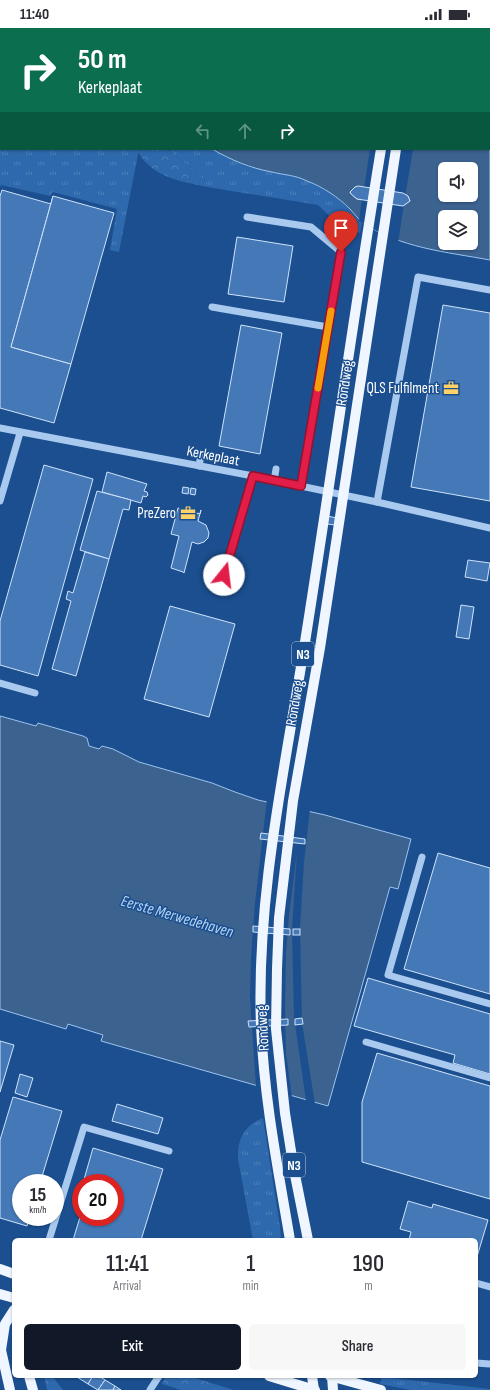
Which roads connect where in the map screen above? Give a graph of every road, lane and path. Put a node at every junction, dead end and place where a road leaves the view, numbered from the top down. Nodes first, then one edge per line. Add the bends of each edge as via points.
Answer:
1 (381, 150) edge
2 (396, 150) edge
3 (247, 217) dead end
4 (490, 290) edge
5 (212, 307) dead end
6 (328, 327) junction
7 (0, 428) edge
8 (20, 433) junction
9 (201, 455) dead end
10 (199, 466) junction
11 (276, 469) dead end
12 (253, 476) junction
13 (274, 481) junction
14 (301, 486) junction
15 (0, 501) edge
16 (377, 502) junction
17 (490, 528) edge
18 (224, 575) dead end
19 (0, 683) edge
20 (34, 693) dead end
21 (422, 857) dead end
22 (490, 1004) edge
23 (366, 1042) dead end
24 (490, 1078) edge
25 (169, 1151) dead end
26 (50, 1238) edge
27 (290, 1238) edge
28 (308, 1238) edge
29 (0, 1270) edge
30 (12, 1273) edge
31 (478, 1284) edge
32 (490, 1287) edge
33 (0, 1294) edge
34 (12, 1297) edge
35 (12, 1313) edge
36 (1, 1332) edge
37 (478, 1363) edge
38 (490, 1364) edge
39 (30, 1378) edge
40 (158, 1378) edge
41 (275, 1378) edge
42 (312, 1378) edge
43 (331, 1378) edge
44 (338, 1378) edge
45 (10, 1390) edge
46 (33, 1390) edge
47 (150, 1390) edge
48 (314, 1390) edge
49 (333, 1390) edge
50 (381, 1390) edge

1 - 27 main road, Rondweg / N3 via 278,796 264,914 261,1026 265,1073
2 - 28 main road, Rondweg / N3 via 320,648 292,808 279,918 276,1030 285,1113
3 - 6 street via 311,227 341,252
4 - 16 street via 418,277
5 - 6 street
6 - 14 street
7 - 8 street, Kerkeplaat
8 - 10 street, Kerkeplaat
8 - 15 street
9 - 10 street
10 - 12 street, Kerkeplaat
11 - 13 street
12 - 13 street, Kerkeplaat
12 - 18 street
13 - 14 street, Kerkeplaat
14 - 16 street, Kerkeplaat
16 - 17 street, Kerkeplaat
19 - 20 street
21 - 22 street via 388,975
23 - 24 street
25 - 26 street via 84,1127
29 - 30 main road
31 - 32 street
33 - 34 main road
35 - 36 main road
36 - 45 main road via 1,1350
37 - 38 street
39 - 46 main road
40 - 47 street
41 - 48 main road
42 - 48 main road
43 - 49 main road
44 - 50 main road

